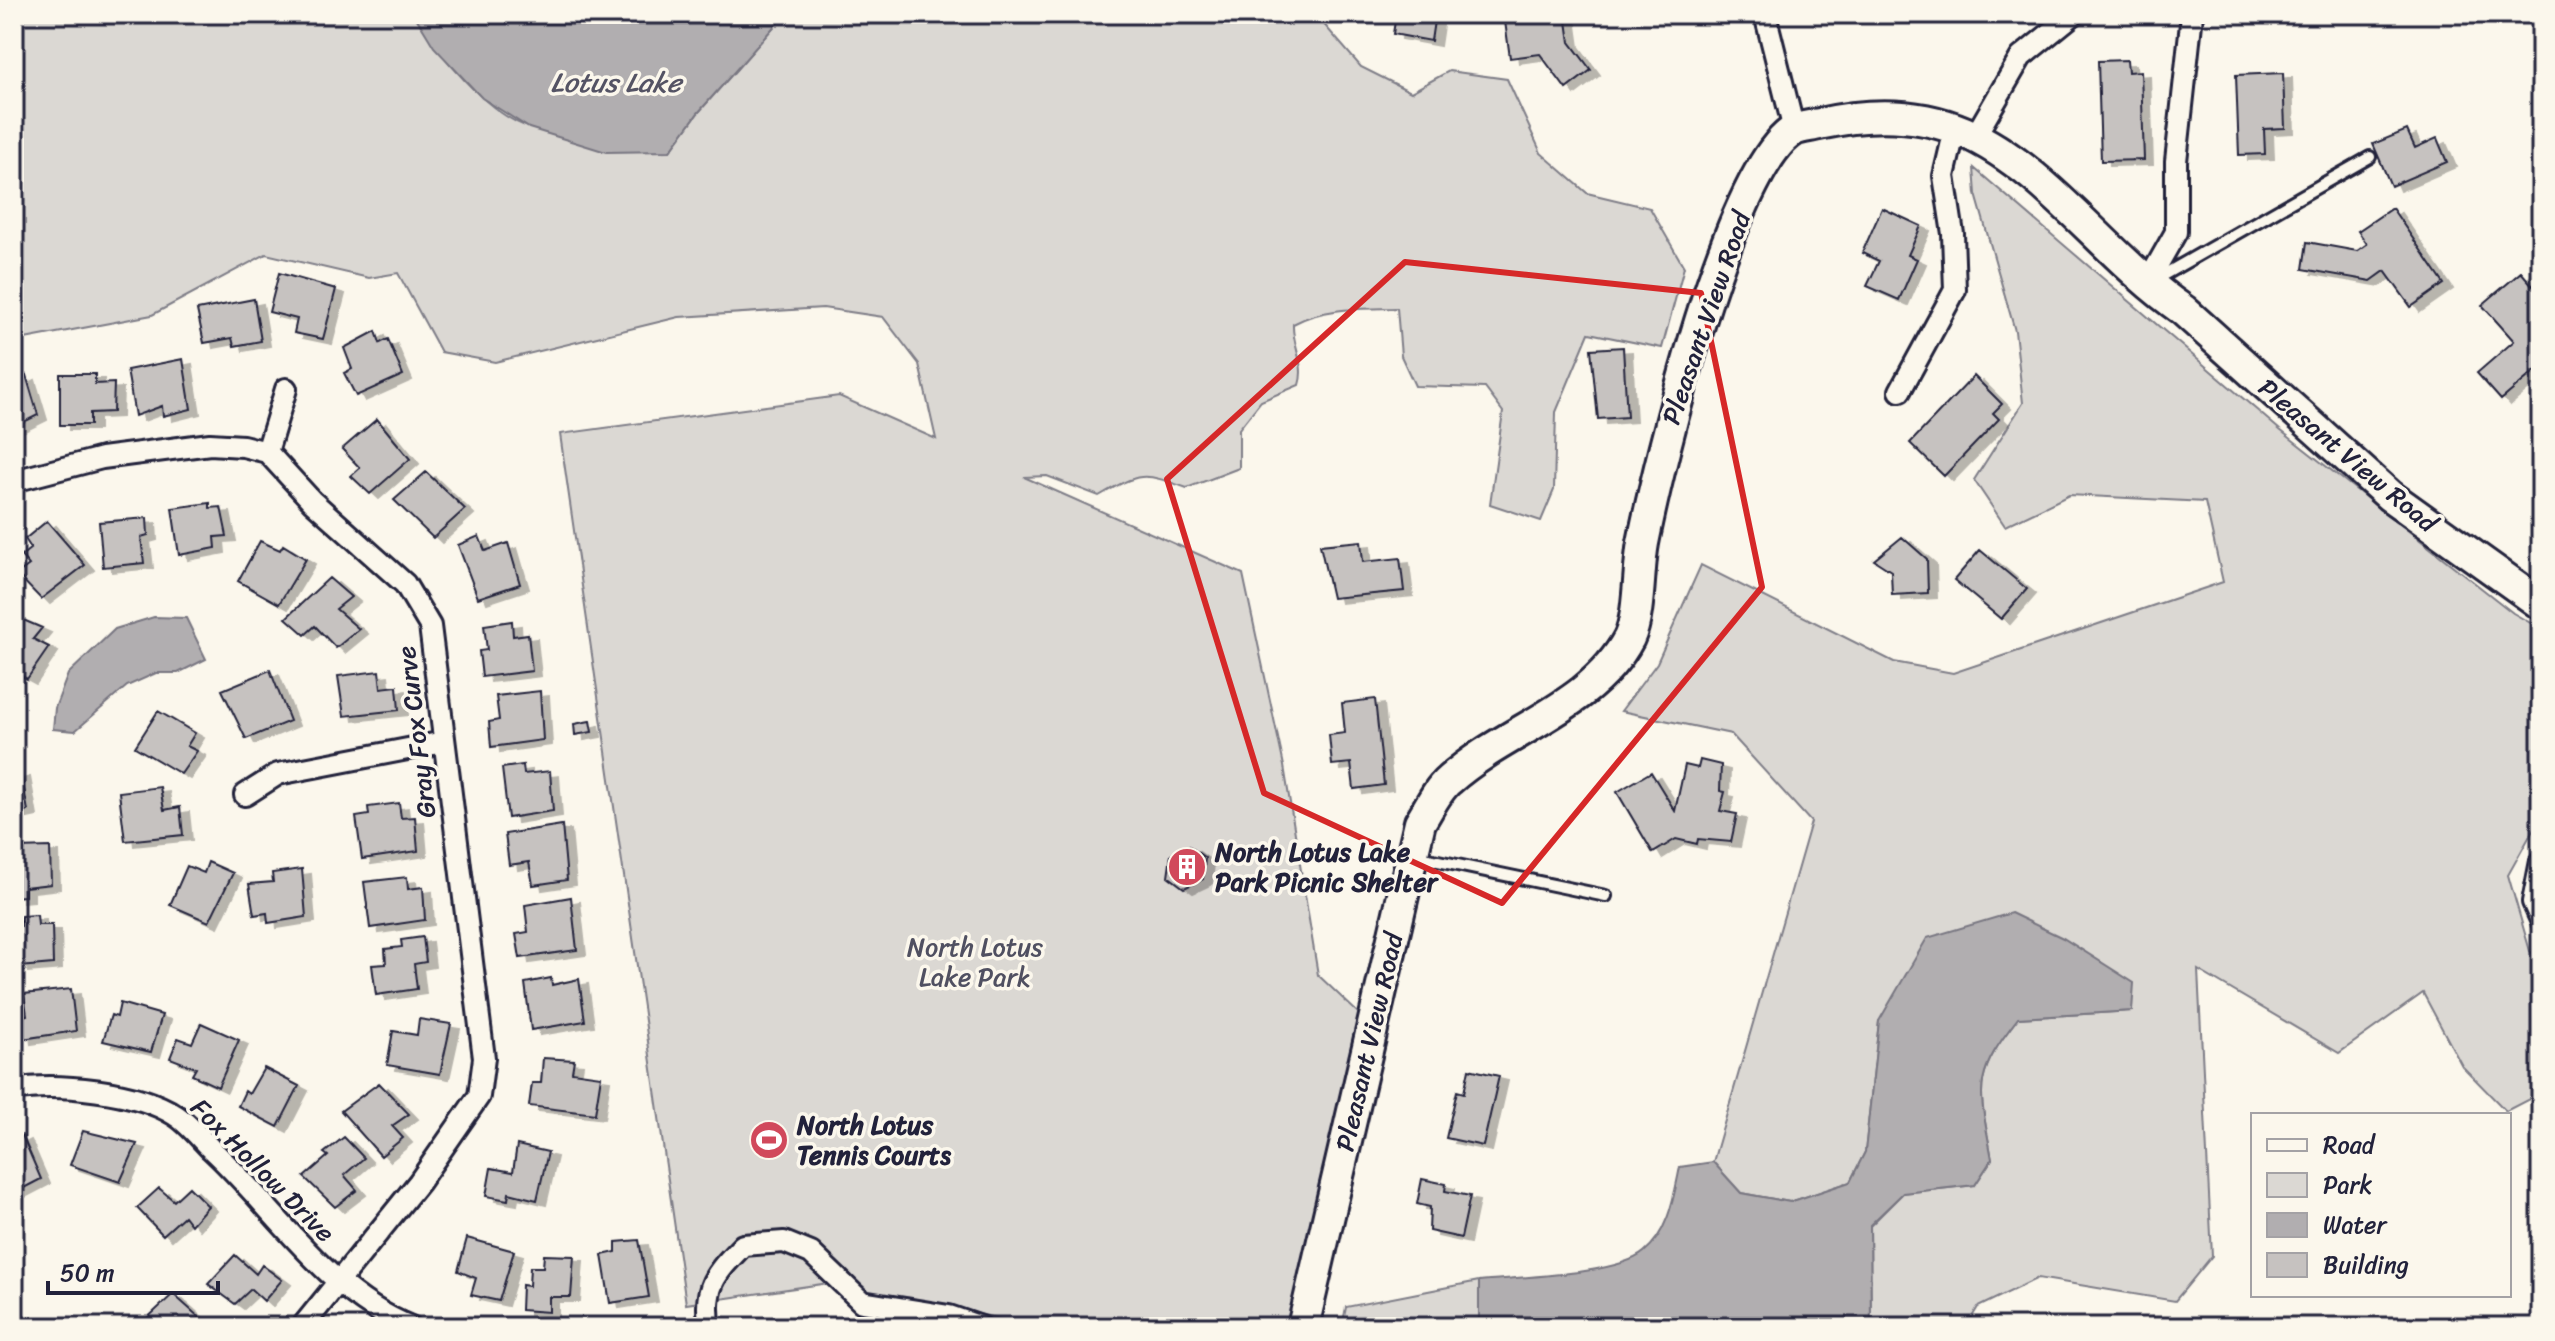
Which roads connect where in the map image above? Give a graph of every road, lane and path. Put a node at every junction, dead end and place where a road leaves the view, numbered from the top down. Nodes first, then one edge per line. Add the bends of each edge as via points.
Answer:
1 (1765, 14) edge
2 (2074, 14) edge
3 (2192, 14) edge
4 (1794, 130) junction
5 (1965, 134) junction
6 (2370, 157) dead end
7 (2146, 285) junction
8 (286, 389) dead end
9 (1900, 391) dead end
10 (267, 452) junction
11 (14, 481) edge
12 (2541, 604) edge
13 (444, 742) junction
14 (245, 795) dead end
15 (1412, 855) junction
16 (2541, 861) edge
17 (1606, 896) dead end
18 (2541, 920) edge
19 (14, 1090) edge
20 (338, 1278) junction
21 (302, 1327) edge
22 (411, 1327) edge
23 (710, 1327) edge
24 (981, 1327) edge
25 (1303, 1327) edge

1 - 4 street
2 - 5 street via 2021,57
3 - 7 street via 2176,161 2176,232
4 - 5 street, Pleasant View Road via 1854,116 1905,117
4 - 15 street, Pleasant View Road via 1758,170 1727,244 1672,409 1643,545 1631,634 1609,671 1446,782 1420,822
5 - 7 street, Pleasant View Road via 2044,185
5 - 9 street via 1944,176 1955,290
6 - 7 lane
7 - 12 street, Pleasant View Road via 2183,310 2390,496
8 - 10 street
10 - 11 street via 210,444 102,458
10 - 13 street, Gray Fox Curve via 312,501 405,584 430,626
13 - 14 street via 278,774
13 - 20 street, Gray Fox Curve via 484,1058 479,1096 419,1182
15 - 17 lane
15 - 25 street, Pleasant View Road
16 - 18 street via 2533,902
19 - 20 street, Fox Hollow Drive via 36,1086 109,1091 174,1114
20 - 21 street, Gray Fox Curve
20 - 22 street, Fox Hollow Drive via 385,1317
23 - 24 street via 706,1309 713,1276 743,1245 784,1242 811,1253 862,1302 949,1316

